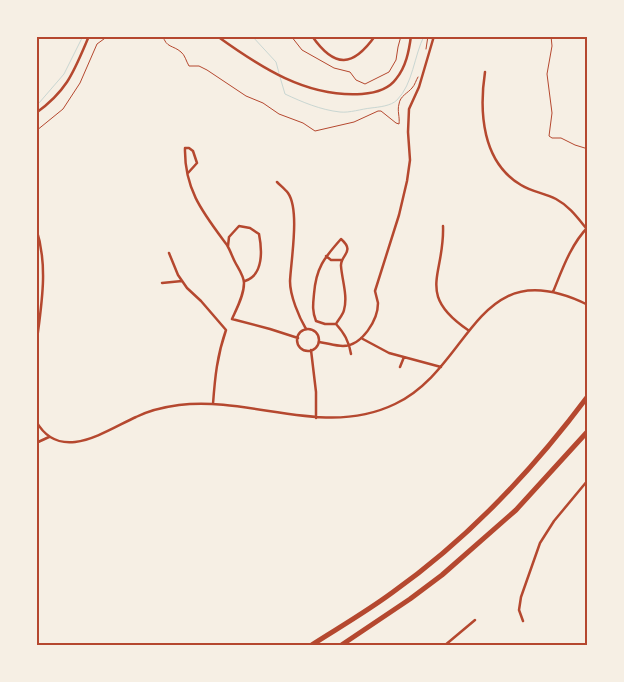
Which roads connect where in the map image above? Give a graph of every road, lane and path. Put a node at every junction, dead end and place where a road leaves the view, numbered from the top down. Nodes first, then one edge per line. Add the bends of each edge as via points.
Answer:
1 (88, 36) edge
2 (108, 36) edge
3 (163, 36) edge
4 (217, 36) edge
5 (291, 36) edge
6 (312, 36) edge
7 (375, 36) edge
8 (401, 36) edge
9 (412, 36) edge
10 (428, 36) edge
11 (434, 36) edge
12 (550, 36) edge
13 (426, 53) dead end
14 (485, 72) dead end
15 (419, 74) dead end
16 (36, 113) edge
17 (36, 131) edge
18 (588, 148) edge
19 (188, 173) junction
20 (277, 182) dead end
21 (443, 226) dead end
22 (587, 227) edge
23 (36, 228) edge
24 (228, 246) junction
25 (169, 253) dead end
26 (326, 256) junction
27 (342, 260) junction
28 (245, 281) junction
29 (182, 282) junction
30 (162, 283) dead end
31 (552, 292) junction
32 (588, 305) edge
33 (336, 324) junction
34 (306, 329) junction
35 (468, 330) junction
36 (298, 338) junction
37 (361, 338) junction
38 (319, 342) junction
39 (349, 345) junction
40 (36, 347) edge
41 (311, 350) junction
42 (351, 354) dead end
43 (404, 357) junction
44 (400, 367) dead end
45 (441, 367) junction
46 (588, 396) edge
47 (213, 404) junction
48 (316, 418) junction
49 (36, 421) edge
50 (588, 431) edge
51 (49, 437) junction
52 (36, 443) edge
53 (588, 480) edge
54 (476, 620) dead end
55 (523, 621) dead end
56 (310, 646) edge
57 (340, 646) edge
58 (444, 646) edge

1 - 16 street via 61,92
2 - 17 path via 97,44 70,101
3 - 15 path via 169,47 181,52 189,66 200,66 246,96 314,131 354,122 378,111 399,124 399,103
4 - 9 street via 251,60 302,86 355,94 379,91 397,78 404,67
5 - 8 path via 302,50 334,68 350,72 365,84 389,72 396,60
6 - 7 street via 327,53 344,60 357,57
10 - 13 path
11 - 37 street via 409,109 407,181 375,291 378,304 375,317
12 - 18 path via 552,46 547,74 552,113 549,136
14 - 22 street via 483,118 489,146 496,160 515,182 562,203
19 - 19 street via 185,155 185,148 193,151 197,162
19 - 24 street via 201,210
20 - 34 street via 288,193 293,205 294,246 290,282
21 - 35 street via 437,293 448,314
22 - 31 street via 572,249
23 - 40 street via 42,249 43,277
24 - 28 street
24 - 28 street via 228,237 239,226 259,234 262,254 257,270 250,280
25 - 29 street
26 - 27 street via 330,260
26 - 27 street via 341,239 347,250
26 - 33 street via 317,272 312,312 316,321
27 - 33 street via 344,310
28 - 36 street via 232,319
29 - 30 street
29 - 47 street via 226,330 216,365
31 - 32 street
31 - 35 street via 528,291 509,296 487,309
33 - 39 street
34 - 36 street
34 - 38 street via 315,331
35 - 45 street
36 - 41 street via 300,347
37 - 39 street
37 - 43 street
38 - 39 street
38 - 41 street
39 - 42 street
41 - 48 street
43 - 44 street
43 - 45 street
45 - 48 street via 416,392 383,410 357,417
46 - 56 highway via 530,469 487,514 393,592
47 - 48 street
47 - 51 street via 160,408 79,442
49 - 51 street
50 - 57 highway via 516,510 456,563
51 - 52 street
53 - 55 street via 540,543 521,597 519,610
54 - 58 street

